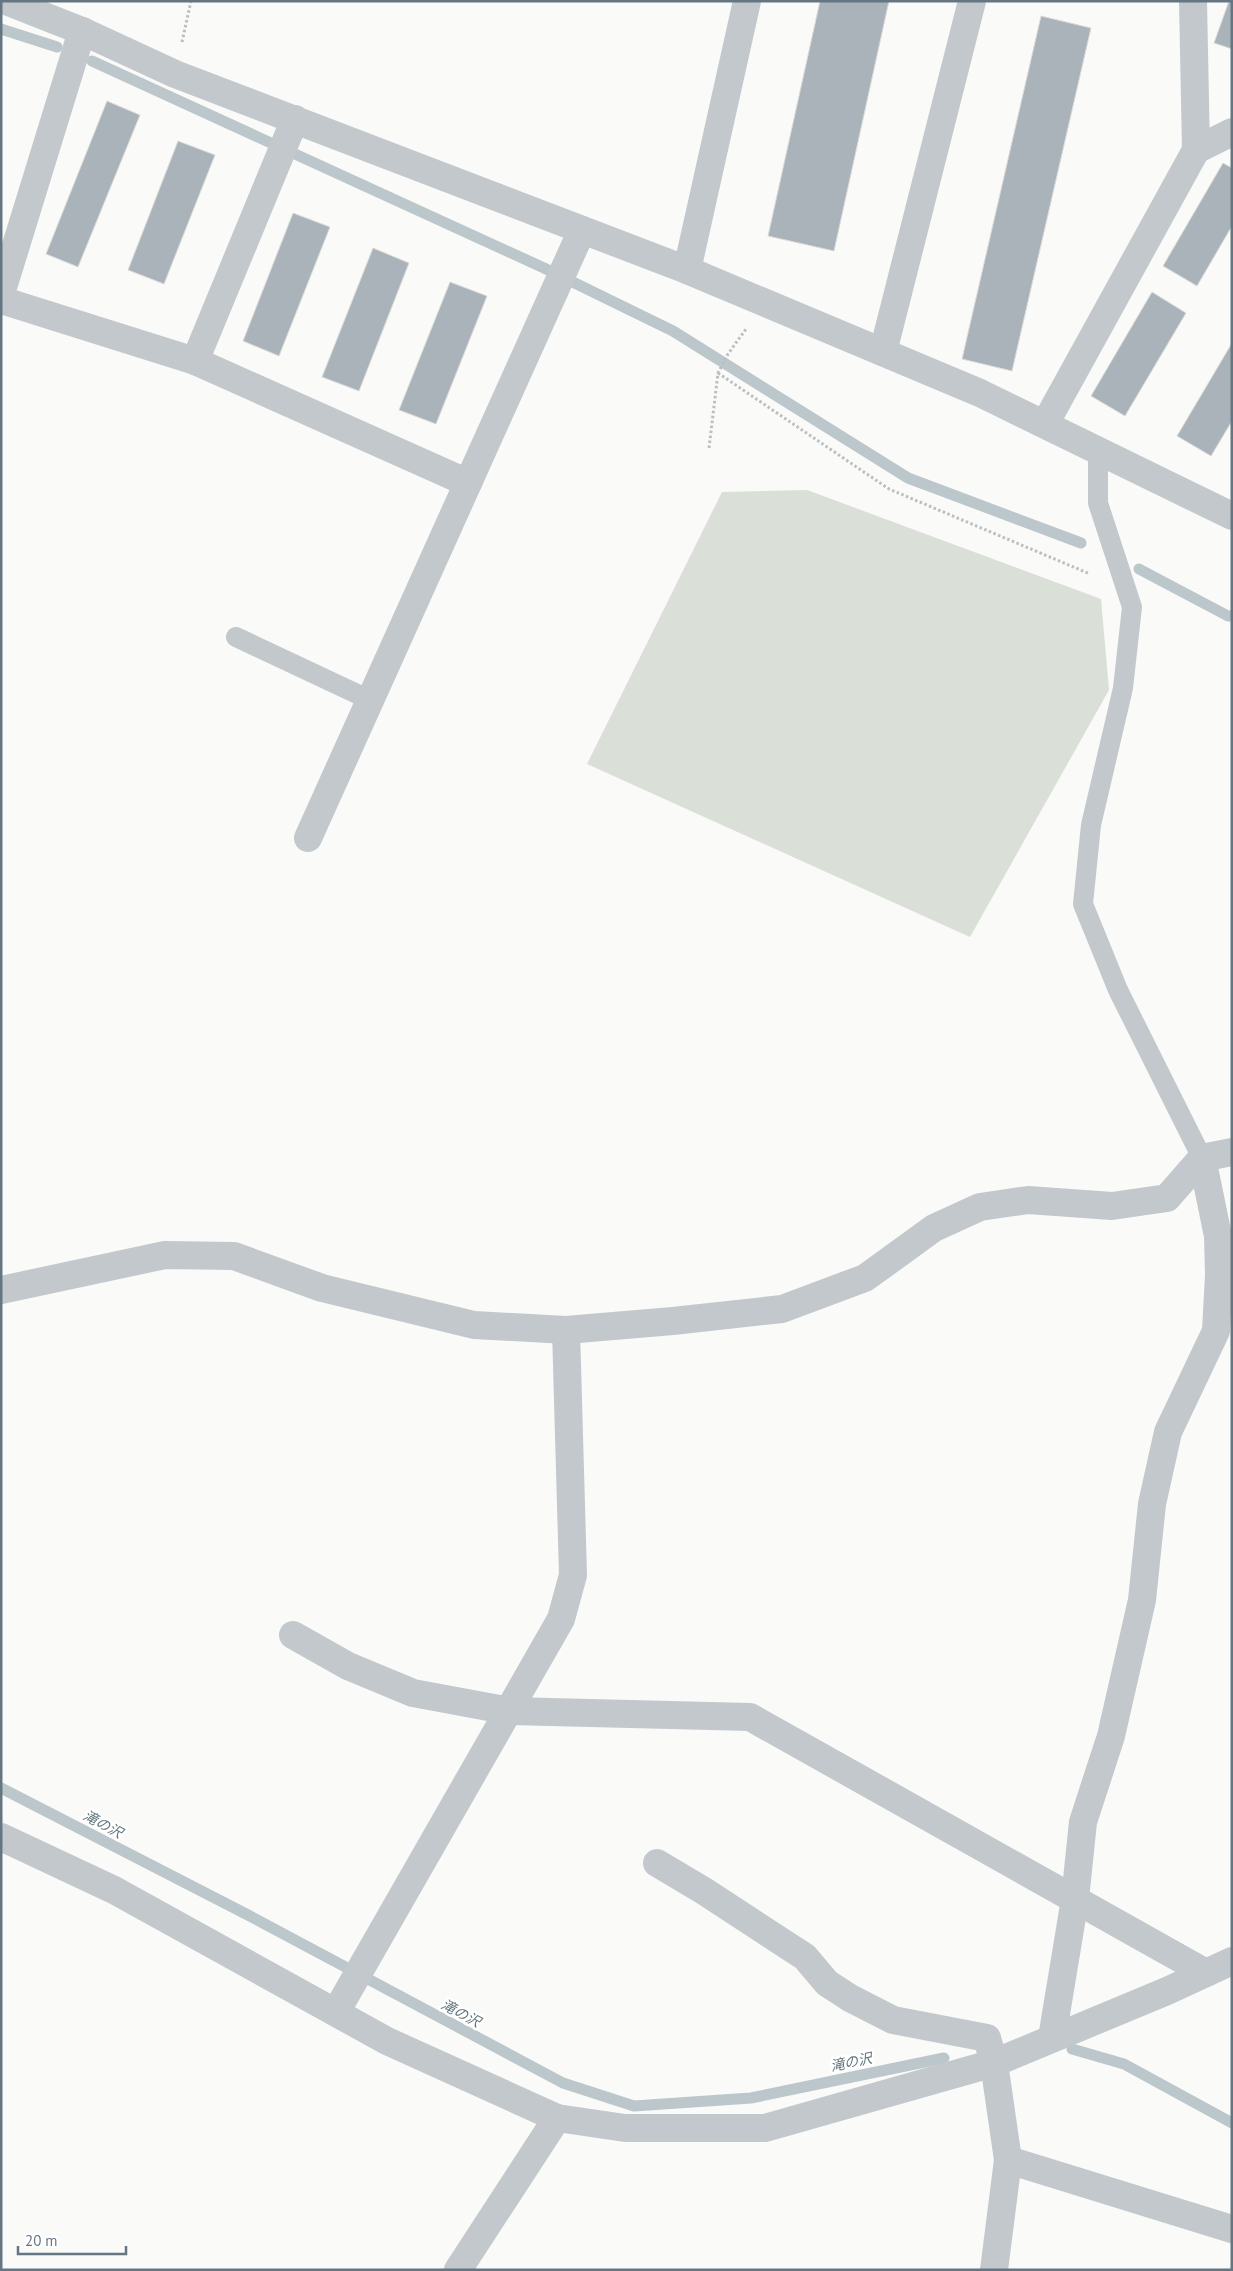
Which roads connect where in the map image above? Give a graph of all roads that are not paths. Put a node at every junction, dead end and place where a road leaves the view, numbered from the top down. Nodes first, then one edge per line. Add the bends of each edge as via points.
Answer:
1 (6, 1) edge
2 (746, 1) edge
3 (972, 1) edge
4 (1193, 1) edge
5 (82, 31) junction
6 (292, 127) junction
7 (1232, 132) edge
8 (1196, 150) junction
9 (582, 230) junction
10 (687, 270) junction
11 (1, 294) edge
12 (1, 300) edge
13 (883, 352) junction
14 (194, 361) junction
15 (1045, 424) junction
16 (1098, 450) junction
17 (468, 483) junction
18 (1232, 516) edge
19 (236, 637) dead end
20 (370, 700) junction
21 (308, 838) dead end
22 (1232, 1152) edge
23 (1202, 1158) junction
24 (1, 1290) edge
25 (566, 1330) junction
26 (293, 1635) dead end
27 (510, 1711) junction
28 (1, 1837) edge
29 (657, 1863) dead end
30 (1075, 1899) junction
31 (1232, 1961) edge
32 (1206, 1973) junction
33 (336, 2012) junction
34 (1052, 2038) junction
35 (994, 2063) junction
36 (557, 2118) junction
37 (1008, 2160) junction
38 (1232, 2229) edge
39 (458, 2270) edge
40 (994, 2270) edge

1 - 5 street
2 - 10 street
3 - 13 street
4 - 8 street
5 - 6 street
5 - 11 street
6 - 9 street
6 - 14 street
7 - 8 street
8 - 15 street
9 - 10 street
9 - 17 street
10 - 13 street
12 - 14 street
13 - 15 street via 980,392
14 - 17 street
15 - 16 street
16 - 18 street
16 - 23 lane via 1098,504 1132,607 1123,688 1091,825 1083,904 1118,990
17 - 20 street
19 - 20 lane
20 - 21 street
22 - 23 street
23 - 25 street via 1167,1198 1112,1206 1028,1200 980,1207 934,1228 865,1278 782,1309
23 - 30 street via 1218,1236 1216,1331 1168,1432 1152,1504 1142,1600 1110,1736 1083,1822
24 - 25 street via 165,1255 234,1256 322,1288 474,1325
25 - 27 street via 572,1575 561,1619
26 - 27 street via 348,1666 413,1693
27 - 30 street via 750,1717
27 - 33 street
28 - 33 street via 114,1890
29 - 35 street via 805,1957 827,1983 859,2003 893,2020 987,2038
30 - 32 street
30 - 34 street
31 - 32 street
32 - 34 street
33 - 36 street via 387,2040
34 - 35 street
35 - 36 street via 765,2128 625,2128
35 - 37 street
36 - 39 street
37 - 38 street
37 - 40 street

